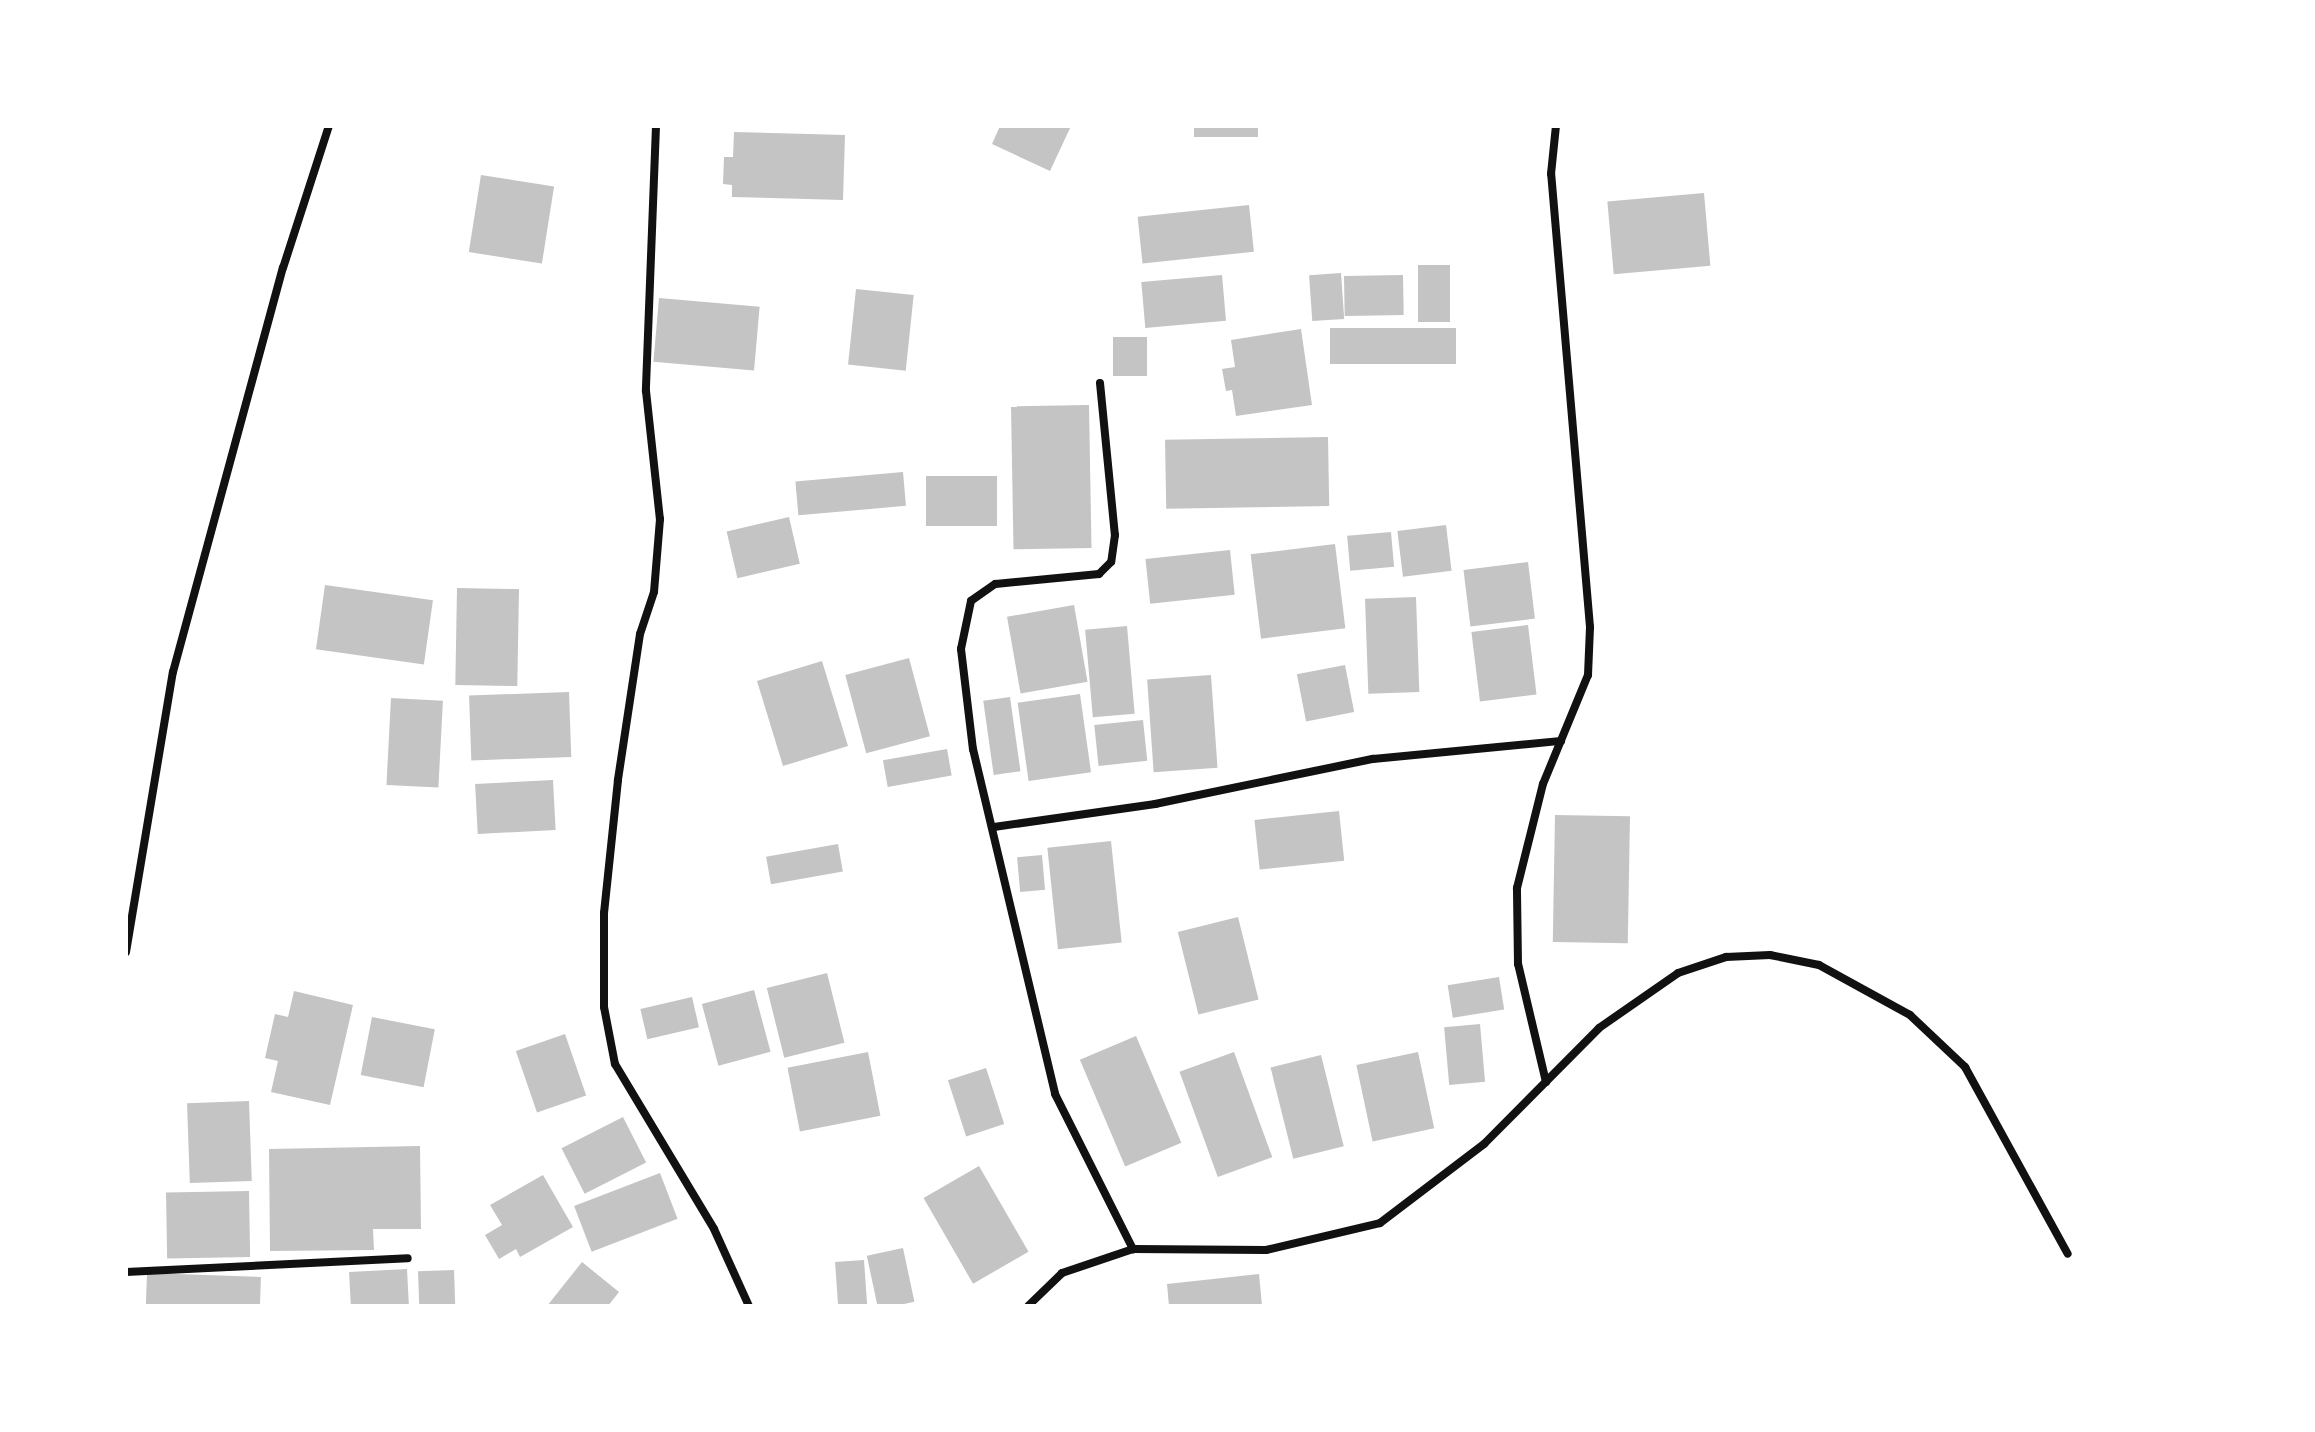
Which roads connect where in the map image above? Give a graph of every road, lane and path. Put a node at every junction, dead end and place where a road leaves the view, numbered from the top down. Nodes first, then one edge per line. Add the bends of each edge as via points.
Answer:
1 (329, 126) edge
2 (656, 126) edge
3 (1556, 126) edge
4 (1100, 383) dead end
5 (1561, 741) junction
6 (994, 827) junction
7 (126, 952) edge
8 (1546, 1082) junction
9 (1133, 1249) junction
10 (2068, 1254) dead end
11 (408, 1258) dead end
12 (126, 1272) edge
13 (749, 1306) edge
14 (1028, 1306) edge

1 - 7 street via 283,268 173,672
2 - 13 street via 646,391 660,519 654,592 640,634 618,780 604,913 604,1007 615,1064 714,1229
3 - 5 street via 1551,174 1590,627 1588,675
4 - 6 street via 1115,535 1111,562 1099,574 995,584 971,601 961,649 973,749
5 - 6 street via 1373,759 1155,804
5 - 8 street via 1543,784 1517,888 1518,964
6 - 9 street via 1055,1094
8 - 9 street via 1484,1144 1380,1223 1266,1250
8 - 10 street via 1599,1028 1678,973 1726,957 1770,955 1819,965 1910,1015 1965,1067
9 - 14 street via 1062,1273
11 - 12 street via 211,1263

